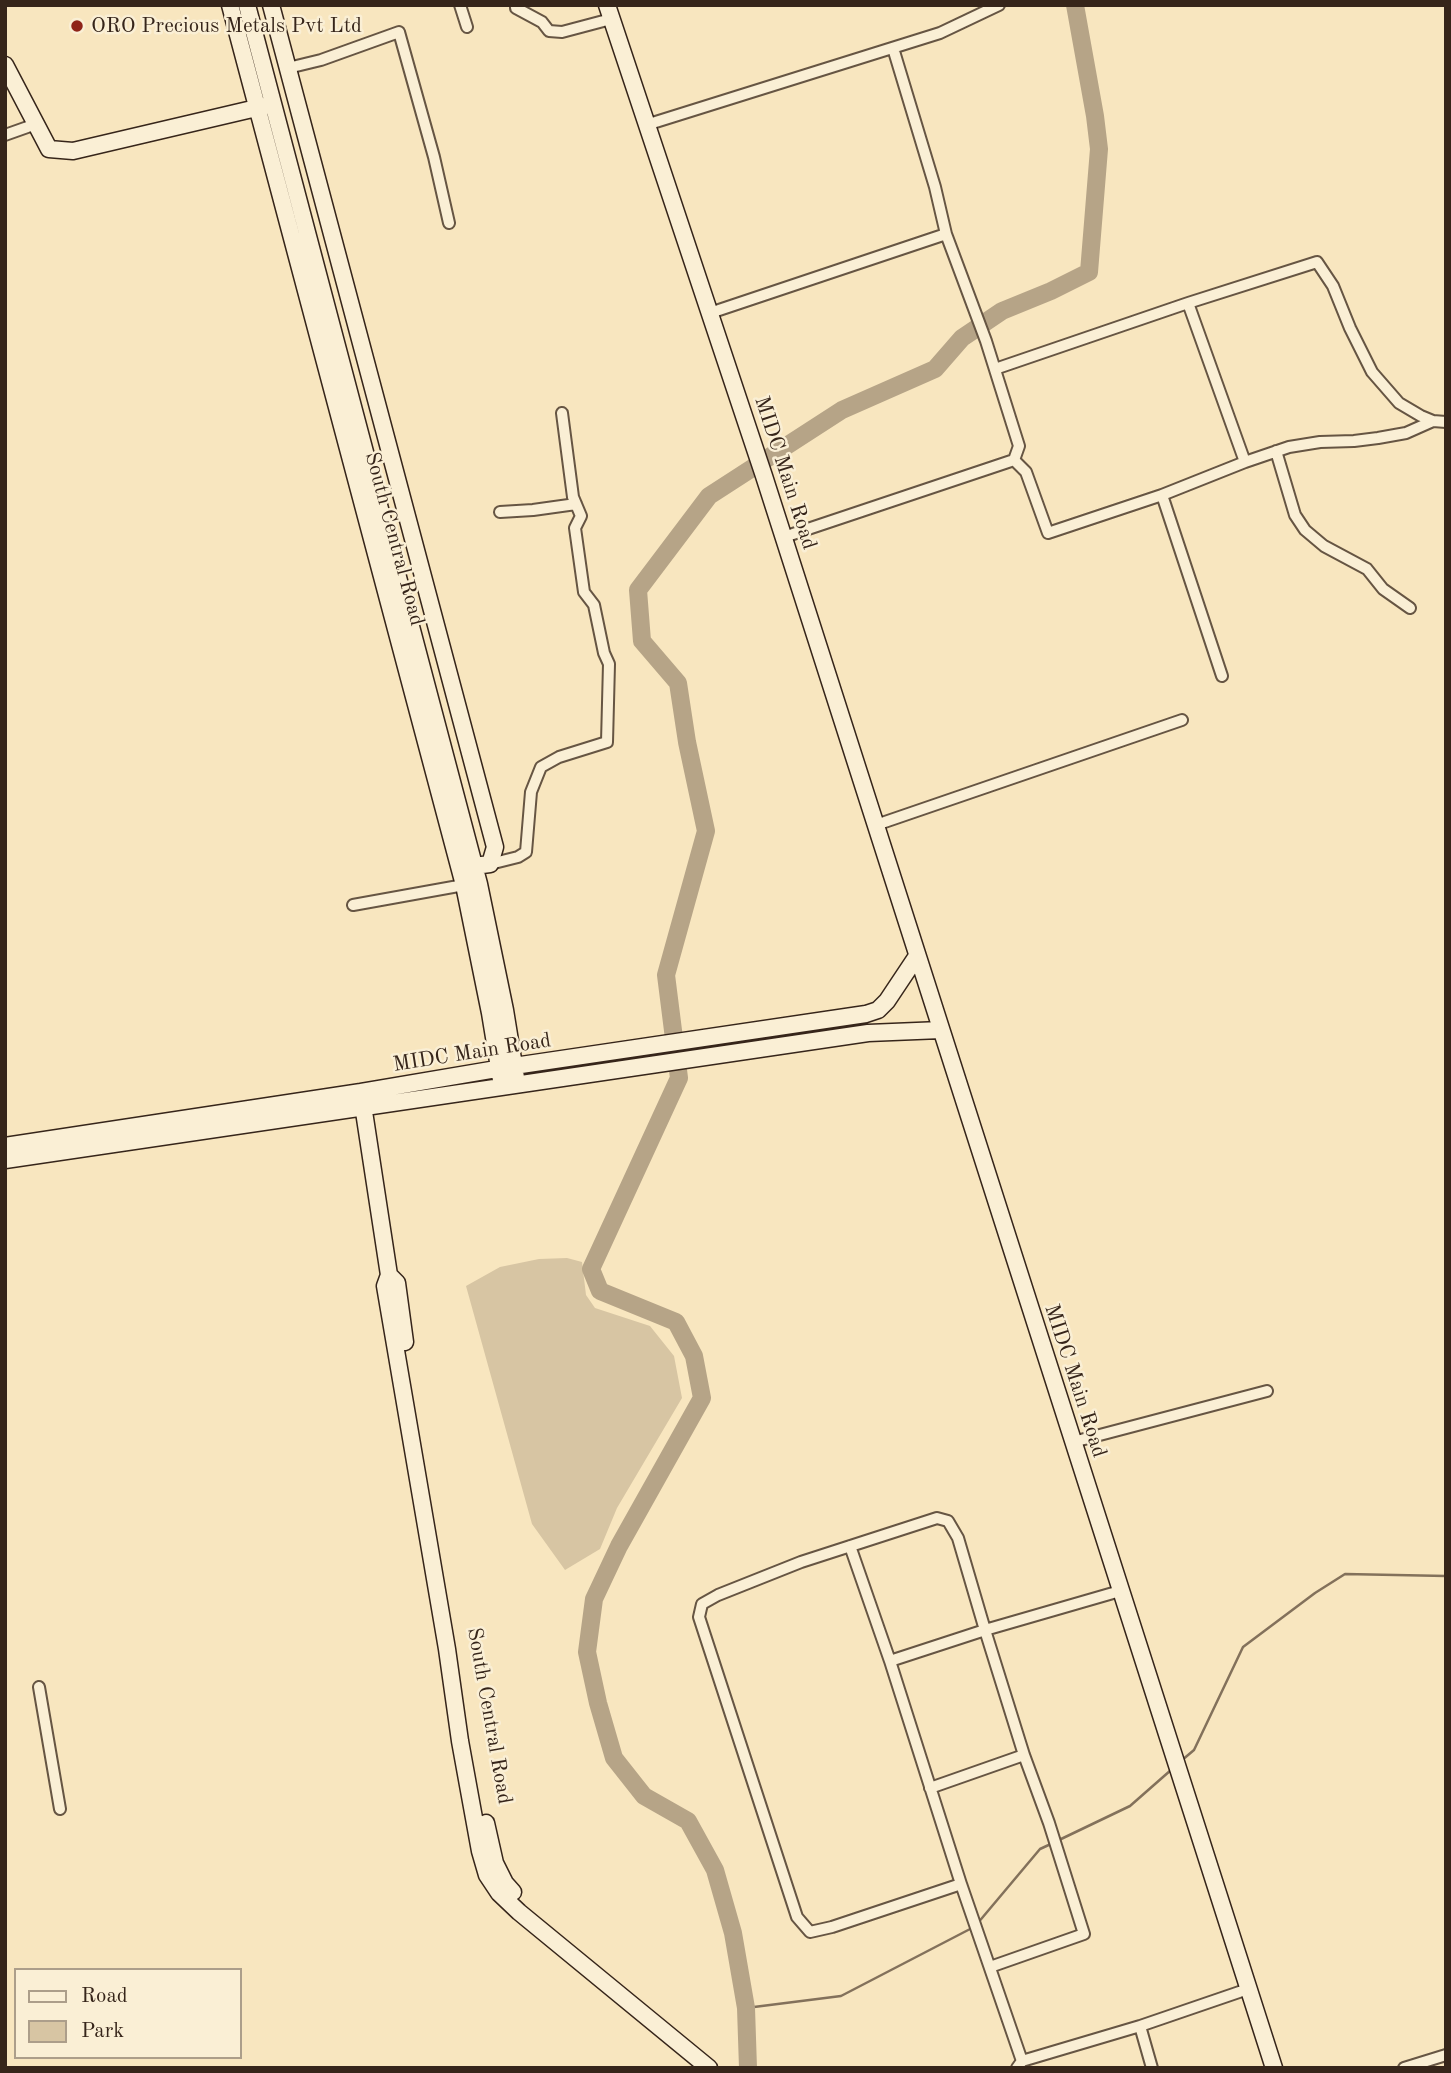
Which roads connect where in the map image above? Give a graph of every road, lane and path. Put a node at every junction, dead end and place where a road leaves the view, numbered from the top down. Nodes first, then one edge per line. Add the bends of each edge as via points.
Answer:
1 (230, 5) edge
2 (247, 5) edge
3 (271, 5) edge
4 (460, 5) edge
5 (516, 5) edge
6 (999, 5) edge
7 (609, 12) edge
8 (467, 27) dead end
9 (278, 32) junction
10 (256, 37) junction
11 (893, 48) junction
12 (5, 65) edge
13 (288, 68) junction
14 (9, 82) edge
15 (265, 106) junction
16 (36, 124) junction
17 (646, 125) junction
18 (5, 135) edge
19 (449, 223) dead end
20 (946, 234) junction
21 (1188, 303) junction
22 (710, 313) junction
23 (995, 369) junction
24 (562, 413) dead end
25 (1433, 421) junction
26 (1446, 422) edge
27 (1276, 451) junction
28 (1014, 460) junction
29 (1245, 462) junction
30 (366, 483) junction
31 (1162, 495) junction
32 (576, 504) junction
33 (500, 512) dead end
34 (784, 537) junction
35 (1410, 608) dead end
36 (1222, 676) dead end
37 (1182, 720) dead end
38 (876, 825) junction
39 (482, 865) junction
40 (464, 885) junction
41 (353, 905) dead end
42 (918, 956) junction
43 (941, 1030) junction
44 (507, 1068) junction
45 (510, 1085) junction
46 (363, 1100) junction
47 (5, 1146) edge
48 (5, 1160) edge
49 (1267, 1391) dead end
50 (1073, 1442) junction
51 (850, 1546) junction
52 (1120, 1591) junction
53 (985, 1630) junction
54 (890, 1661) junction
55 (39, 1687) dead end
56 (1024, 1755) junction
57 (930, 1788) junction
58 (61, 1809) dead end
59 (961, 1884) junction
60 (523, 1908) junction
61 (990, 1967) junction
62 (1248, 1989) junction
63 (1140, 2026) junction
64 (1446, 2055) edge
65 (1020, 2064) edge
66 (709, 2068) edge
67 (722, 2068) edge
68 (1152, 2068) edge
69 (1273, 2068) edge
70 (1404, 2068) edge

1 - 15 street, South Central Road
2 - 10 street, South Central Road
3 - 9 street
4 - 8 street
5 - 7 street via 549,31 562,32
6 - 11 street via 940,33
7 - 17 street, MIDC Main Road
9 - 10 street
9 - 13 street
10 - 15 street, South Central Road
11 - 17 street
11 - 20 street
12 - 14 street
13 - 19 street via 399,32
13 - 39 street via 495,847
14 - 16 street
15 - 16 street via 72,151 49,149
15 - 30 street, South Central Road
16 - 18 street
17 - 22 street, MIDC Main Road
20 - 22 street
20 - 23 street
21 - 23 street
21 - 25 street via 1317,262 1333,286 1372,372 1399,404
21 - 29 street
22 - 34 street, MIDC Main Road
23 - 28 street via 1019,446
24 - 32 street
25 - 26 street
25 - 27 street via 1406,433
27 - 29 street
27 - 35 street via 1295,515 1305,530 1367,569 1383,589
28 - 31 street via 1026,472 1048,533
28 - 34 street
29 - 31 street
30 - 39 street, South Central Road
30 - 40 street, South Central Road
31 - 36 street
32 - 33 street
32 - 39 street via 581,516 575,528 584,592 594,605 609,664 607,742 541,767 531,792 526,852
34 - 38 street, MIDC Main Road
37 - 38 street
38 - 42 street, MIDC Main Road
39 - 44 street, South Central Road via 505,1010
40 - 41 street
40 - 44 street, South Central Road via 490,1013
42 - 43 street, MIDC Main Road
42 - 44 street, MIDC Main Road via 878,1010 866,1014
43 - 45 street, MIDC Main Road via 868,1033
43 - 50 street, MIDC Main Road
44 - 45 street, South Central Road
44 - 46 street, MIDC Main Road
45 - 46 street, MIDC Main Road
46 - 47 street, MIDC Main Road
46 - 48 street, MIDC Main Road
46 - 60 street, South Central Road via 389,1275 397,1283 487,1829 495,1863
49 - 50 street
50 - 52 street, MIDC Main Road
51 - 53 street via 937,1518 948,1521 958,1538
51 - 54 street
51 - 59 street via 718,1595 702,1604 699,1617 797,1917 810,1932
52 - 53 street
52 - 62 street, MIDC Main Road
53 - 54 street
53 - 56 street
54 - 57 street
55 - 58 street
56 - 57 street
56 - 61 street via 1084,1934
57 - 59 street
59 - 61 street
60 - 66 street, South Central Road
60 - 67 street, South Central Road
61 - 65 street
62 - 63 street
62 - 69 street, MIDC Main Road
63 - 65 street
63 - 68 street
64 - 70 street

